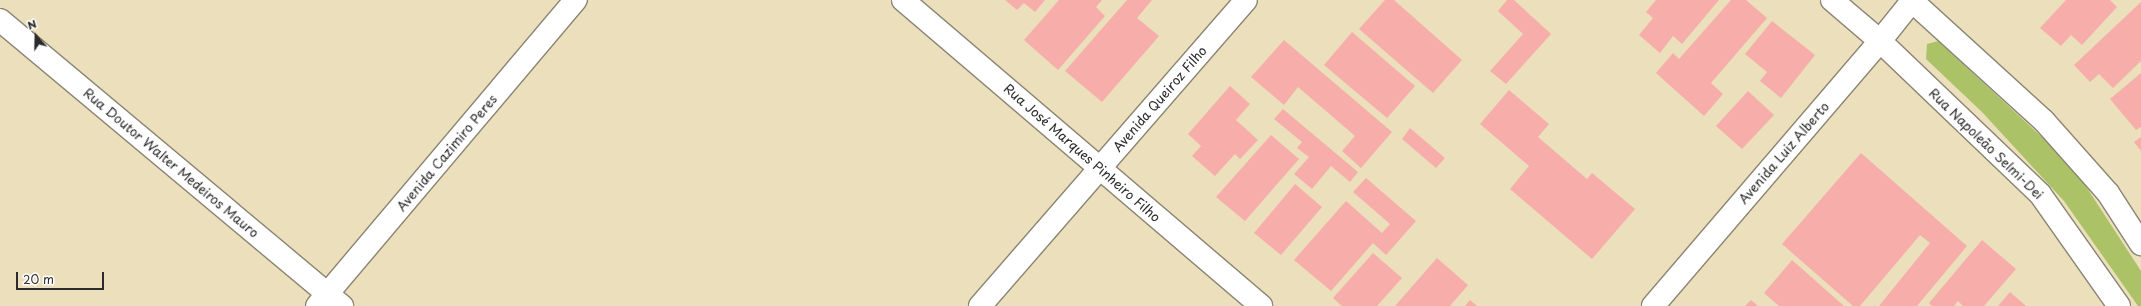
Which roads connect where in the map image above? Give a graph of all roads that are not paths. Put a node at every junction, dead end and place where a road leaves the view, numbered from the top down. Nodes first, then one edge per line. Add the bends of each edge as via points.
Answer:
1 (576, 0) edge
2 (902, 0) edge
3 (1246, 0) edge
4 (1832, 0) edge
5 (1912, 0) edge
6 (0, 20) edge
7 (1880, 41) junction
8 (1100, 168) junction
9 (2141, 244) edge
10 (329, 302) edge
11 (980, 306) edge
12 (1260, 306) edge
13 (1653, 306) edge
14 (2119, 306) edge

1 - 10 street, Avenida Cazimiro Peres
2 - 8 street, Rua José Marques Pinheiro Filho
3 - 8 street, Avenida Queiroz Filho
4 - 7 street, Rua Napoleão Selmi-Dei
5 - 7 street, Avenida Luiz Alberto
5 - 9 street via 2044,121 2108,193
6 - 10 street, Rua Doutor Walter Medeiros Mauro
7 - 13 street, Avenida Luiz Alberto
7 - 14 street, Rua Napoleão Selmi-Dei via 2040,194
8 - 11 street, Avenida Queiroz Filho
8 - 12 street, Rua José Marques Pinheiro Filho

